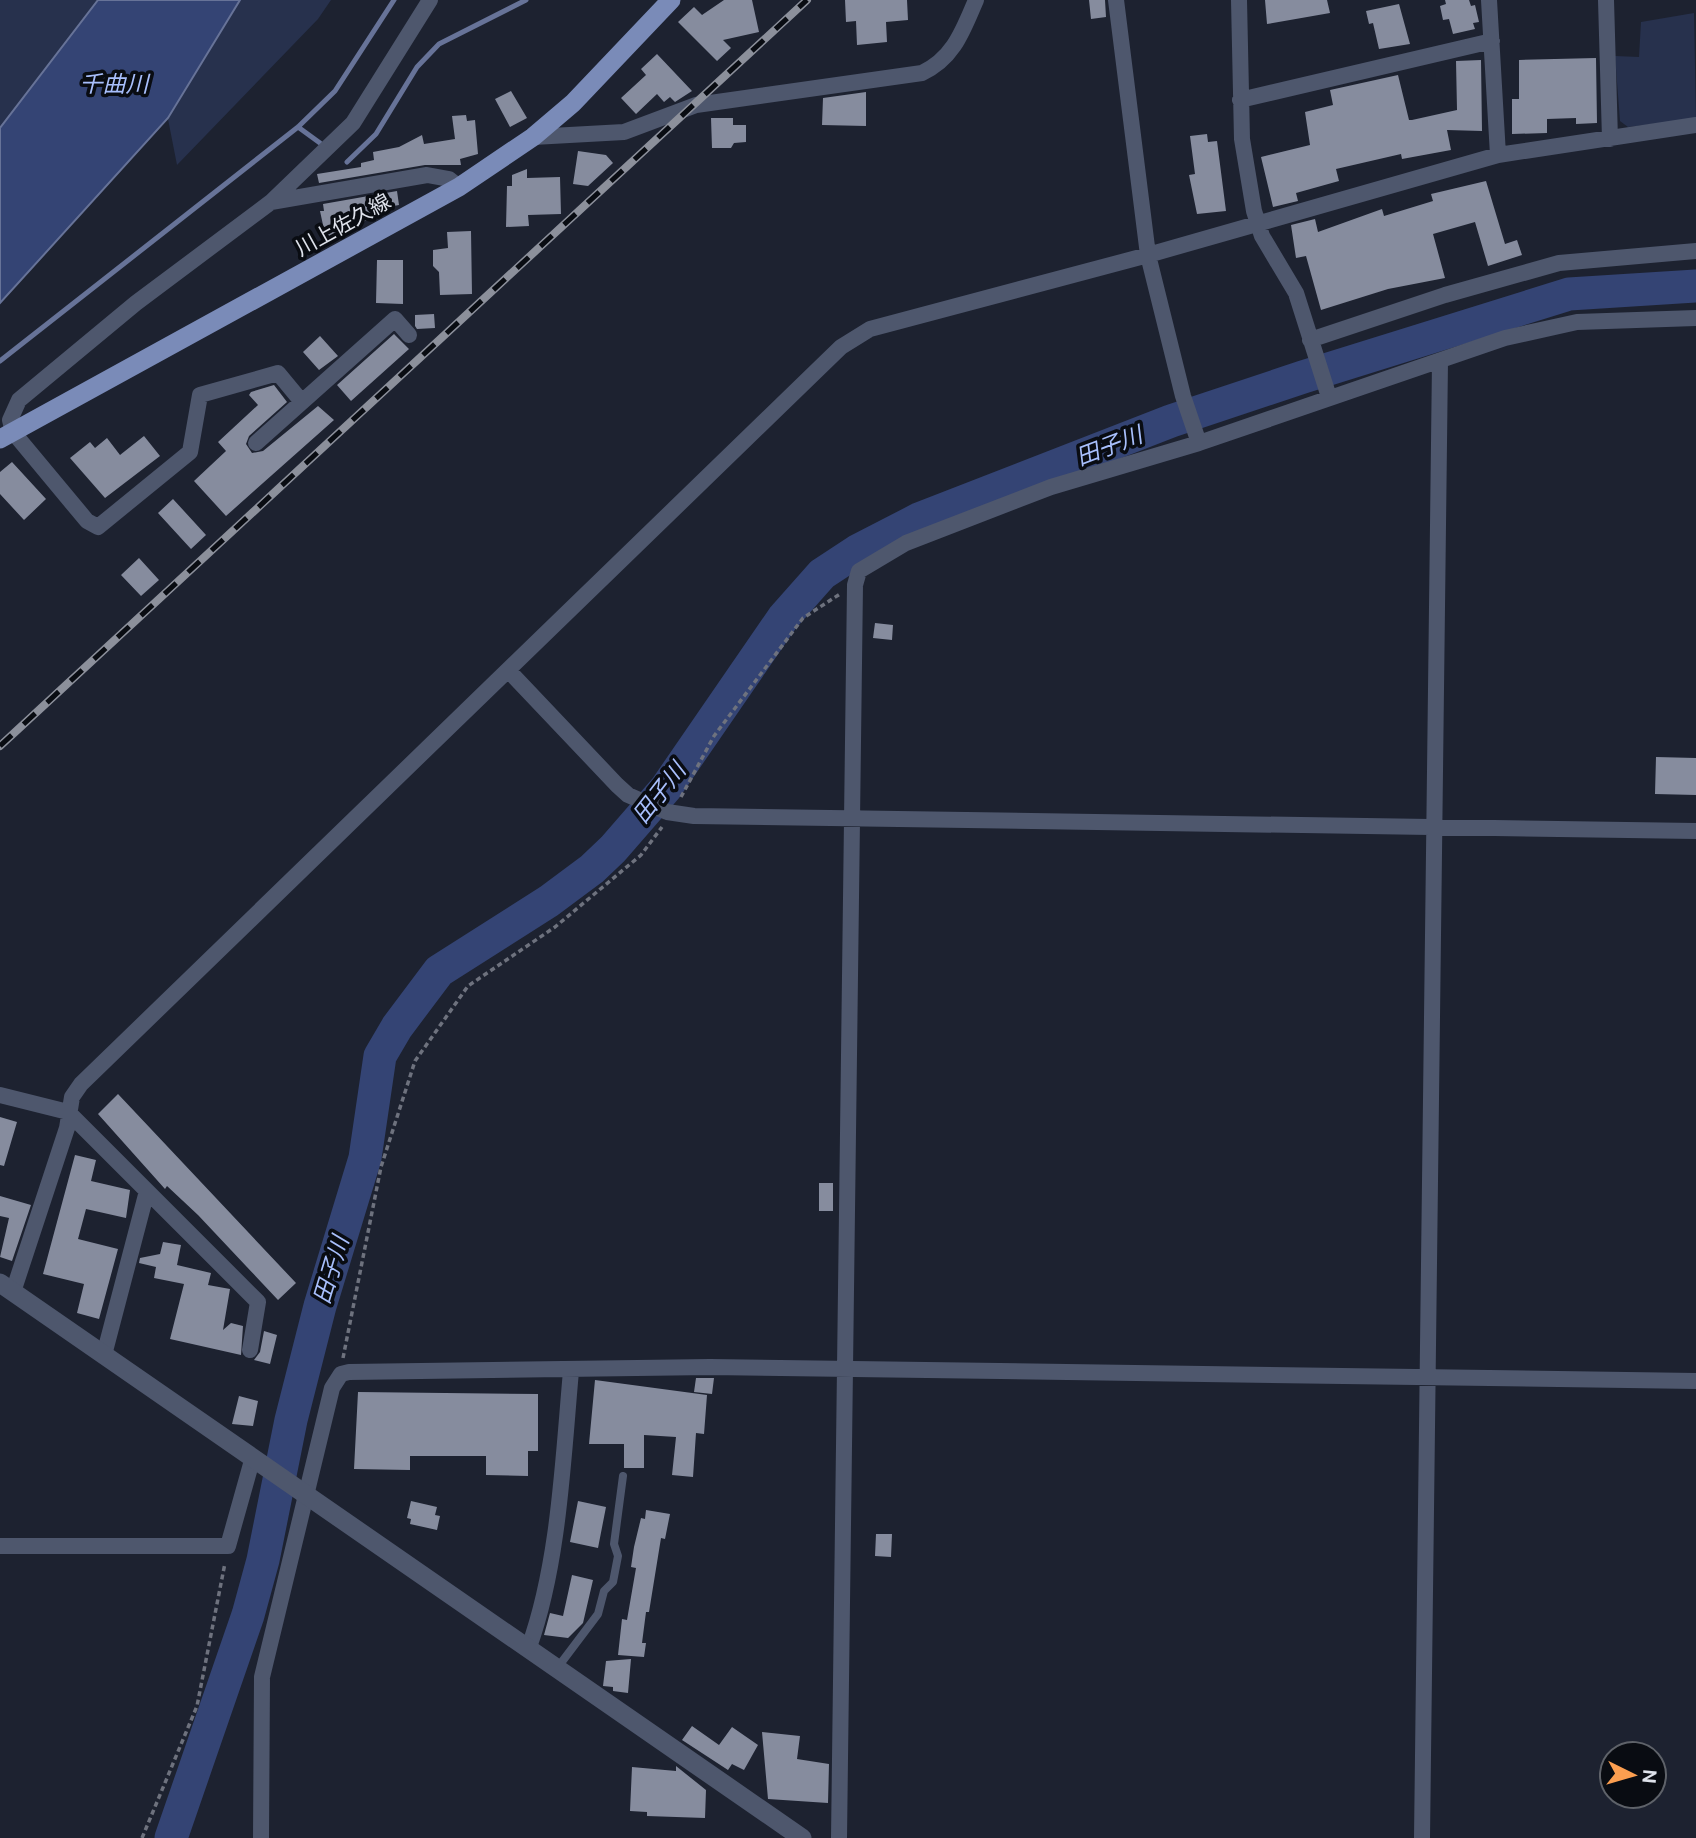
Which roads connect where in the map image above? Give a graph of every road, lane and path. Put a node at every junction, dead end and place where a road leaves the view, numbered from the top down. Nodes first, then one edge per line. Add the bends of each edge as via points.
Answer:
1 (430, 0) edge
2 (671, 0) edge
3 (976, 0) edge
4 (1116, 0) edge
5 (1239, 0) edge
6 (1489, 0) edge
7 (1606, 0) edge
8 (1492, 41) junction
9 (1240, 100) junction
10 (1696, 125) edge
11 (533, 137) junction
12 (1610, 138) junction
13 (1498, 155) junction
14 (459, 187) junction
15 (271, 202) junction
16 (1258, 224) junction
17 (1696, 251) edge
18 (1148, 255) junction
19 (1696, 318) edge
20 (410, 335) dead end
21 (1312, 348) junction
22 (1440, 361) junction
23 (1327, 392) junction
24 (302, 402) junction
25 (6, 436) edge
26 (1197, 438) junction
27 (256, 443) dead end
28 (855, 585) junction
29 (508, 670) junction
30 (670, 812) junction
31 (851, 820) junction
32 (1434, 826) junction
33 (1696, 831) edge
34 (0, 1095) edge
35 (68, 1112) junction
36 (148, 1191) junction
37 (7, 1287) edge
38 (250, 1350) dead end
39 (104, 1355) junction
40 (846, 1369) junction
41 (570, 1371) junction
42 (341, 1374) junction
43 (1429, 1377) junction
44 (1696, 1381) edge
45 (259, 1461) junction
46 (623, 1476) dead end
47 (302, 1490) junction
48 (0, 1546) edge
49 (228, 1546) junction
50 (528, 1647) junction
51 (558, 1667) junction
52 (142, 1838) edge
53 (261, 1838) edge
54 (803, 1838) edge
55 (839, 1838) edge
56 (1422, 1838) edge

1 - 15 street via 353,123
2 - 11 main road, 川上佐久線 via 573,103
3 - 11 street via 957,43 937,66 922,73 696,105 624,132
4 - 18 street
5 - 9 street
6 - 8 street
7 - 12 street
8 - 9 street
8 - 13 street
9 - 16 street via 1247,176
10 - 12 street
11 - 14 main road, 川上佐久線
12 - 13 street
13 - 16 street
14 - 15 street via 449,179 426,175
14 - 25 main road, 川上佐久線
15 - 25 street via 157,286 19,400
16 - 18 street
16 - 21 street via 1296,293
17 - 21 street via 1559,263 1445,295
18 - 26 street
18 - 29 street via 870,330 841,347
19 - 22 street via 1557,324
20 - 24 street via 395,319
21 - 23 street
22 - 23 street
22 - 32 street
23 - 26 street
24 - 25 street via 278,373 201,396 190,452 97,527
24 - 27 street
26 - 28 street via 917,538 859,571
28 - 30 path via 803,618 714,736
28 - 31 street
29 - 30 street via 628,795
29 - 35 street via 81,1084
30 - 31 street
30 - 42 path via 641,856 555,927 467,986 415,1061 381,1167
31 - 32 street
31 - 40 street
32 - 33 street
32 - 43 street
34 - 35 street
35 - 36 street
35 - 37 street via 67,1128
36 - 38 street via 258,1302
36 - 39 street
37 - 39 street
39 - 45 street
40 - 41 street
40 - 43 street
40 - 55 street
41 - 42 street via 359,1370
41 - 50 street via 559,1503 537,1624
42 - 47 street via 332,1388
43 - 44 street
43 - 56 street
45 - 47 street
45 - 49 street
46 - 51 lane via 613,1583 604,1591 598,1614
47 - 50 street
47 - 53 street via 262,1677
48 - 49 street
49 - 52 path via 197,1706
50 - 51 street
51 - 54 street

